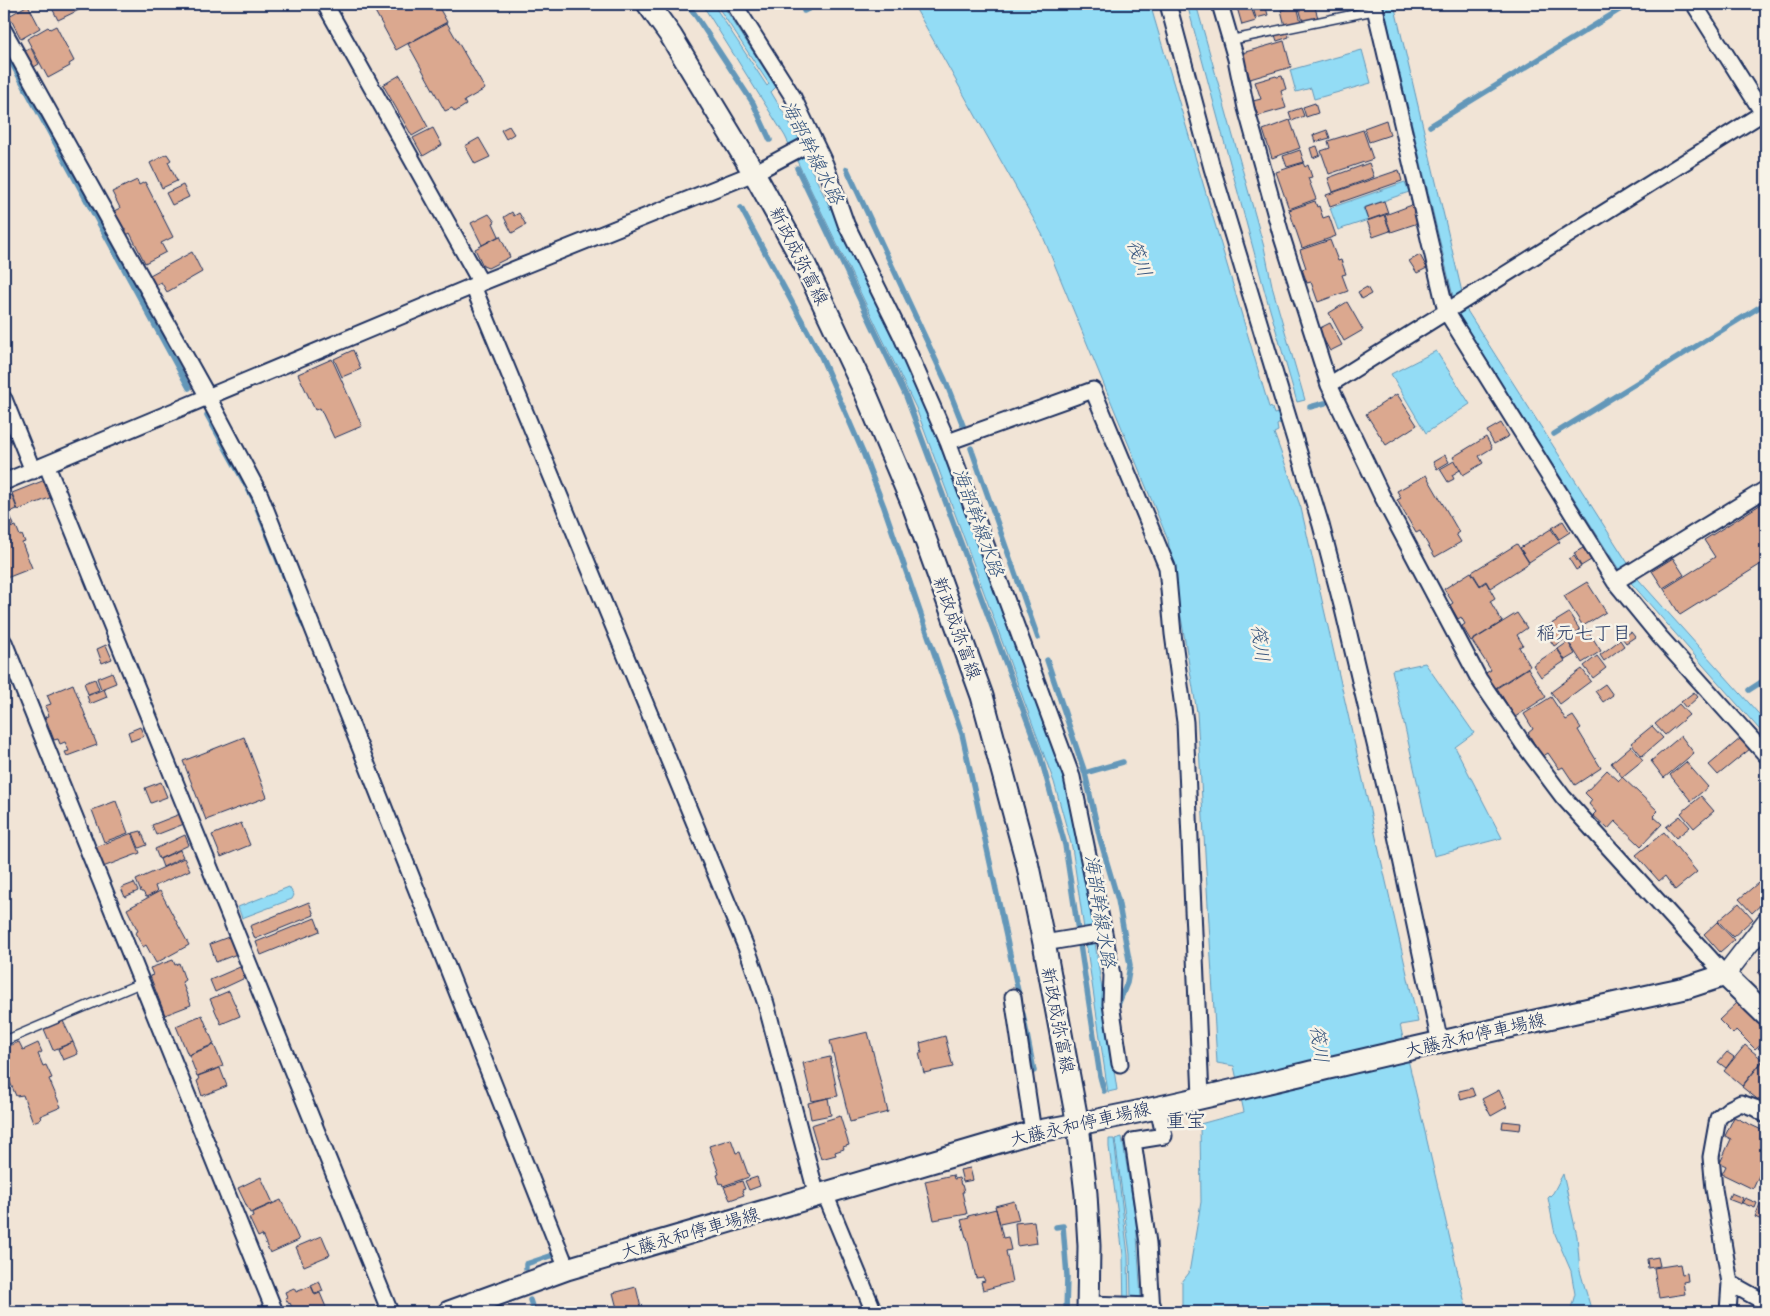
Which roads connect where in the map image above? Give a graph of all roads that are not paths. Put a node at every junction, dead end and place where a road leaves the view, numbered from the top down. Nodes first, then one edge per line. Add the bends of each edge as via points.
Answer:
1 (325, 4) edge
2 (648, 4) edge
3 (734, 4) edge
4 (1168, 4) edge
5 (1220, 4) edge
6 (1694, 4) edge
7 (1375, 7) edge
8 (4, 31) edge
9 (1231, 40) junction
10 (1765, 114) edge
11 (810, 143) junction
12 (754, 172) junction
13 (477, 284) junction
14 (1455, 306) junction
15 (1329, 385) junction
16 (208, 397) junction
17 (4, 399) edge
18 (948, 442) junction
19 (40, 468) junction
20 (4, 482) edge
21 (1766, 489) edge
22 (1618, 581) junction
23 (4, 642) edge
24 (1766, 755) edge
25 (1766, 922) edge
26 (1101, 934) junction
27 (1044, 943) junction
28 (1725, 975) junction
29 (142, 983) junction
30 (1013, 997) dead end
31 (1766, 1014) edge
32 (4, 1041) edge
33 (1440, 1043) junction
34 (1120, 1064) dead end
35 (1201, 1097) junction
36 (1158, 1107) junction
37 (1766, 1115) edge
38 (1078, 1125) junction
39 (1033, 1132) junction
40 (821, 1195) junction
41 (567, 1269) junction
42 (1730, 1283) junction
43 (1766, 1303) edge
44 (1095, 1307) edge
45 (1150, 1308) edge
46 (275, 1312) edge
47 (390, 1312) edge
48 (449, 1312) edge
49 (874, 1312) edge
50 (1728, 1312) edge

1 - 13 street
2 - 12 main road, 新政成弥富線 via 672,36
3 - 11 street via 793,97
4 - 33 street via 1212,168 1343,609 1390,807
5 - 9 street
6 - 10 street
7 - 9 lane
7 - 14 street
8 - 16 street
9 - 15 street via 1281,234
10 - 14 street
11 - 12 street
11 - 18 street via 825,164 846,224 901,335
12 - 13 street
12 - 27 main road, 新政成弥富線 via 805,265 866,394 913,505 982,696 1027,862
13 - 16 street
13 - 40 street via 750,957
14 - 15 street
14 - 22 street
15 - 28 street via 1381,494 1490,696 1563,797
16 - 19 street
16 - 41 street via 260,495
17 - 19 street
18 - 26 street via 1072,777
18 - 35 street via 1093,390 1167,568 1184,722
19 - 20 street
19 - 47 street
21 - 22 street
22 - 24 street via 1660,636
23 - 29 street
25 - 28 street
26 - 27 street
26 - 34 street via 1112,975 1111,1004
27 - 38 main road, 新政成弥富線
28 - 31 main road
28 - 33 main road, 大藤永和停車場線 via 1685,988
29 - 32 lane
29 - 46 street
30 - 39 street
33 - 35 main road, 大藤永和停車場線
35 - 36 main road, 大藤永和停車場線
36 - 38 main road, 大藤永和停車場線
36 - 45 street via 1164,1136 1133,1141 1148,1243
37 - 42 street via 1741,1103 1718,1118 1714,1136 1711,1157 1714,1189
38 - 39 main road, 大藤永和停車場線
38 - 44 main road, 新政成弥富線
39 - 40 main road, 大藤永和停車場線
40 - 41 main road, 大藤永和停車場線
40 - 49 street
41 - 48 main road, 大藤永和停車場線
42 - 43 street
42 - 50 street
44 - 45 street

